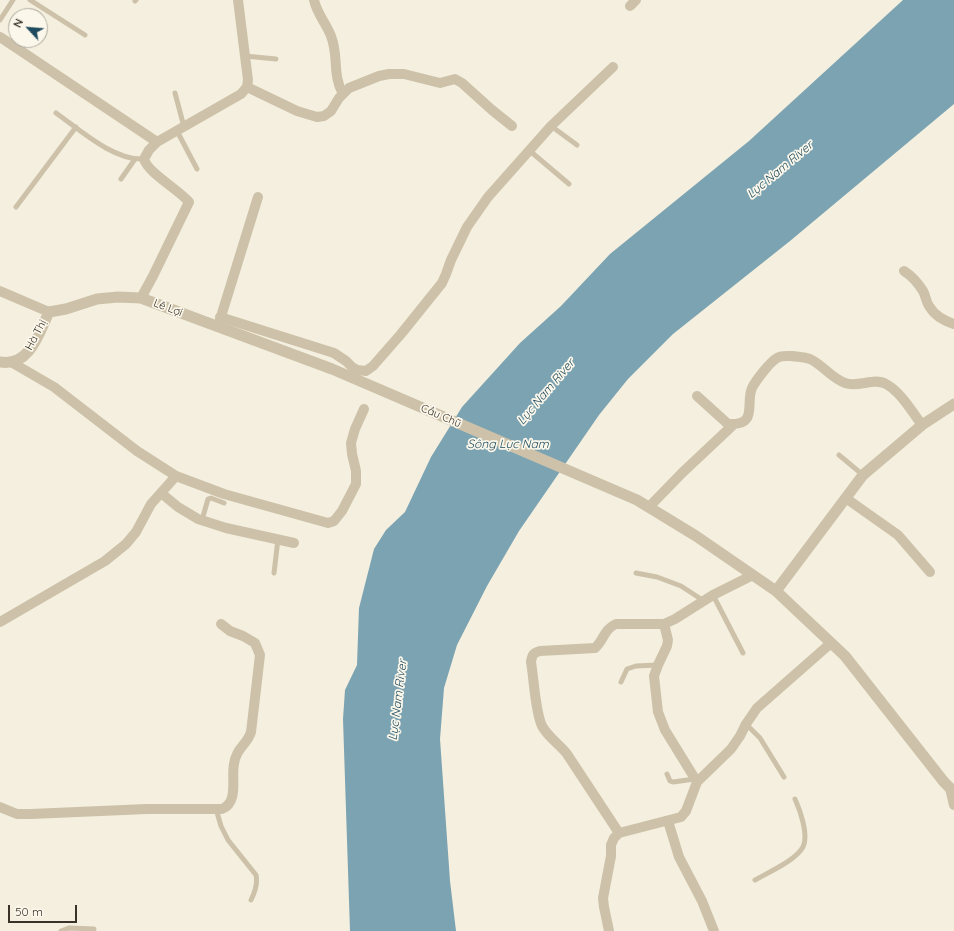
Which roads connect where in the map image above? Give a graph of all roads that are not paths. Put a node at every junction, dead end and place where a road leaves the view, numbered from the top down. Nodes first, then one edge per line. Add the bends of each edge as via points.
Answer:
1 (13, 0) edge
2 (30, 0) edge
3 (238, 0) edge
4 (314, 0) edge
5 (0, 20) edge
6 (85, 35) dead end
7 (0, 37) edge
8 (245, 56) junction
9 (276, 59) dead end
10 (614, 67) dead end
11 (247, 87) junction
12 (175, 93) dead end
13 (343, 94) junction
14 (56, 113) dead end
15 (512, 126) dead end
16 (551, 126) junction
17 (76, 127) junction
18 (181, 129) junction
19 (157, 142) junction
20 (577, 145) dead end
21 (530, 151) junction
22 (140, 159) junction
23 (197, 169) dead end
24 (121, 179) dead end
25 (569, 184) dead end
26 (258, 197) dead end
27 (16, 207) dead end
28 (904, 271) dead end
29 (0, 291) edge
30 (141, 298) junction
31 (49, 312) junction
32 (219, 321) junction
33 (954, 324) edge
34 (6, 362) edge
35 (332, 369) joint
36 (697, 396) dead end
37 (954, 404) edge
38 (364, 410) dead end
39 (733, 425) junction
40 (922, 425) junction
41 (839, 455) dead end
42 (176, 476) junction
43 (863, 476) junction
44 (161, 493) junction
45 (847, 499) junction
46 (224, 503) dead end
47 (649, 507) junction
48 (202, 520) junction
49 (278, 539) junction
50 (294, 543) dead end
51 (930, 572) dead end
52 (274, 573) dead end
53 (636, 573) dead end
54 (753, 575) junction
55 (776, 591) junction
56 (709, 598) junction
57 (0, 622) edge
58 (221, 624) dead end
59 (664, 624) junction
60 (831, 643) junction
61 (743, 653) dead end
62 (658, 665) junction
63 (621, 682) dead end
64 (746, 724) junction
65 (667, 774) dead end
66 (784, 777) dead end
67 (696, 780) junction
68 (952, 789) edge
69 (795, 799) dead end
70 (954, 805) edge
71 (0, 807) edge
72 (216, 809) junction
73 (668, 821) junction
74 (619, 833) junction
75 (755, 880) dead end
76 (251, 900) dead end
77 (94, 929) dead end
78 (61, 931) edge
79 (609, 931) edge
80 (714, 931) edge

1 - 5 lane
2 - 6 lane
3 - 8 street
4 - 13 street via 316,10 331,36 335,70
7 - 19 street
8 - 9 lane
8 - 11 street
10 - 16 street
11 - 13 street via 297,111 317,117 331,111
11 - 18 street via 241,94
12 - 18 lane
13 - 15 street via 349,88 389,74 404,74 440,83 455,79
14 - 17 lane
16 - 20 lane
16 - 21 street
17 - 22 lane via 119,155
17 - 27 lane
18 - 19 street
18 - 23 lane
19 - 22 street
21 - 25 lane
21 - 32 street via 488,197 467,227 450,260 442,283 397,340 374,366 366,371 357,370 334,353
22 - 24 lane
22 - 30 street via 189,202
26 - 32 street
28 - 33 street via 916,281 924,293 928,306 938,317
29 - 31 street
30 - 31 street, Lê Lợi via 97,299
30 - 32 street, Lê Lợi
31 - 34 street, Hà Thị via 25,356 17,361
32 - 35 street, Lê Lợi
34 - 42 street via 54,387 137,451
35 - 47 street, Cầu Chũ
36 - 39 street via 728,424
37 - 40 street
38 - 42 street via 351,443 356,484 334,521 328,523 224,494
39 - 40 street via 744,422 748,417 752,389 760,377 778,357 786,356 810,360 845,383 885,383 904,401
39 - 47 street
40 - 43 street
41 - 43 lane
42 - 44 street
43 - 45 street
44 - 48 street via 178,507
44 - 57 street via 151,504 136,532 105,561
45 - 51 street via 898,536
45 - 55 street
46 - 48 lane via 208,499
47 - 54 street, Cầu Chũ
48 - 49 street
49 - 50 street
49 - 52 lane
53 - 56 lane via 657,577
54 - 55 street, Cầu Chũ
54 - 56 street
55 - 60 street, Cầu Chũ
56 - 59 street
56 - 61 lane
58 - 72 street via 255,643 260,655 250,736 235,755 233,791 229,804 222,810
59 - 62 street via 668,640
59 - 74 street via 616,624 610,627 595,648 540,651 534,652 531,656 542,726 567,754
60 - 64 street via 757,708
60 - 68 street, Cầu Chũ via 845,656
62 - 63 lane via 627,669
62 - 67 street via 654,676 661,722
64 - 66 lane via 760,738
64 - 67 street via 731,749
65 - 67 lane via 673,782
67 - 73 street via 686,811 681,817
68 - 70 street
69 - 75 lane via 800,809 804,832 802,848 790,860
71 - 72 street via 17,814
72 - 76 lane via 228,840 256,875 255,891
73 - 74 street
73 - 80 street via 679,857
74 - 79 street via 611,845 603,898
77 - 78 lane via 69,928

